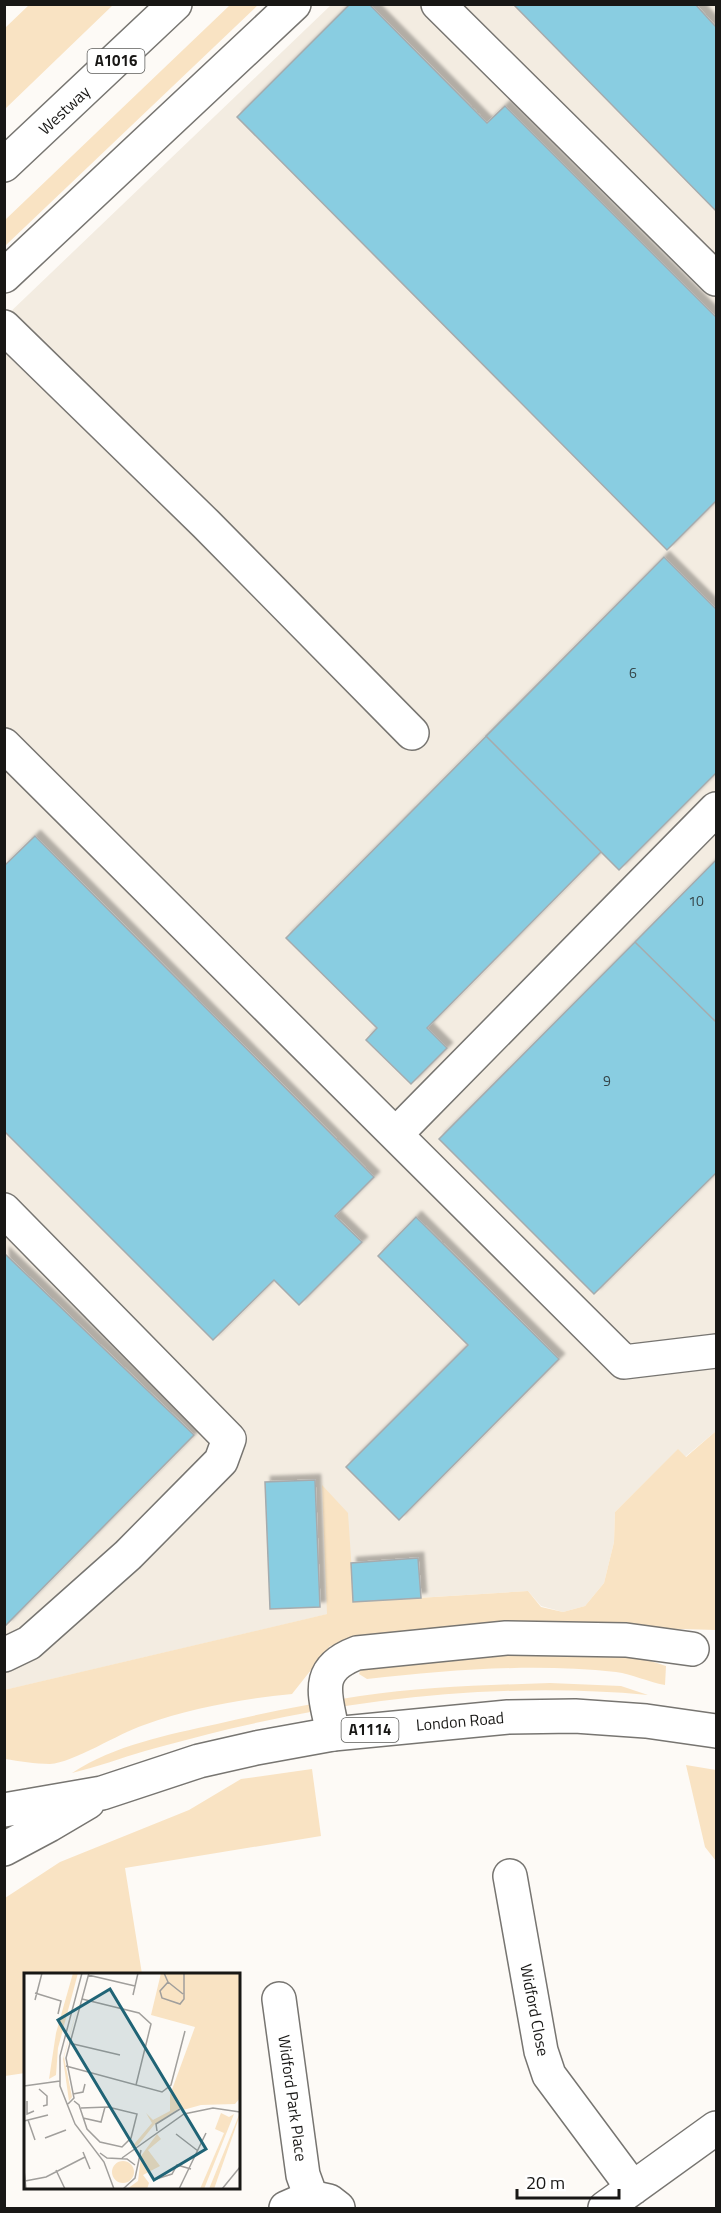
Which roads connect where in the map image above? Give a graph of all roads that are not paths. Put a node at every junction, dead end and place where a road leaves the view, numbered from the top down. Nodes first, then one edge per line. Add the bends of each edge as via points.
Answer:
1 (175, 4) edge
2 (294, 4) edge
3 (438, 4) edge
4 (4, 165) edge
5 (4, 276) edge
6 (717, 279) edge
7 (4, 327) edge
8 (412, 733) dead end
9 (4, 745) edge
10 (717, 809) edge
11 (396, 1134) junction
12 (4, 1210) edge
13 (717, 1351) edge
14 (692, 1650) dead end
15 (4, 1655) edge
16 (717, 1731) edge
17 (333, 1734) junction
18 (102, 1793) junction
19 (4, 1810) edge
20 (4, 1849) edge
21 (510, 1876) dead end
22 (279, 1999) dead end
23 (717, 2128) edge
24 (633, 2188) junction
25 (312, 2205) edge
26 (605, 2208) edge

1 - 4 main road, Westway / A1016
2 - 5 main road
3 - 6 main road
7 - 8 main road
9 - 11 main road
10 - 11 main road
11 - 13 main road via 624,1362
12 - 15 main road via 229,1439 220,1461 128,1555 29,1643
14 - 17 main road via 626,1640 506,1638 357,1653 341,1659 327,1674 324,1688
16 - 17 main road, London Road / A1114 via 575,1716 508,1717
17 - 18 main road, London Road / A1114 via 199,1761
18 - 19 main road, London Road / A1114
18 - 20 main road, London Road / A1114
21 - 24 main road, Widford Close via 541,2051 549,2075
22 - 25 main road, Widford Park Place via 303,2175
23 - 24 main road
24 - 26 main road

